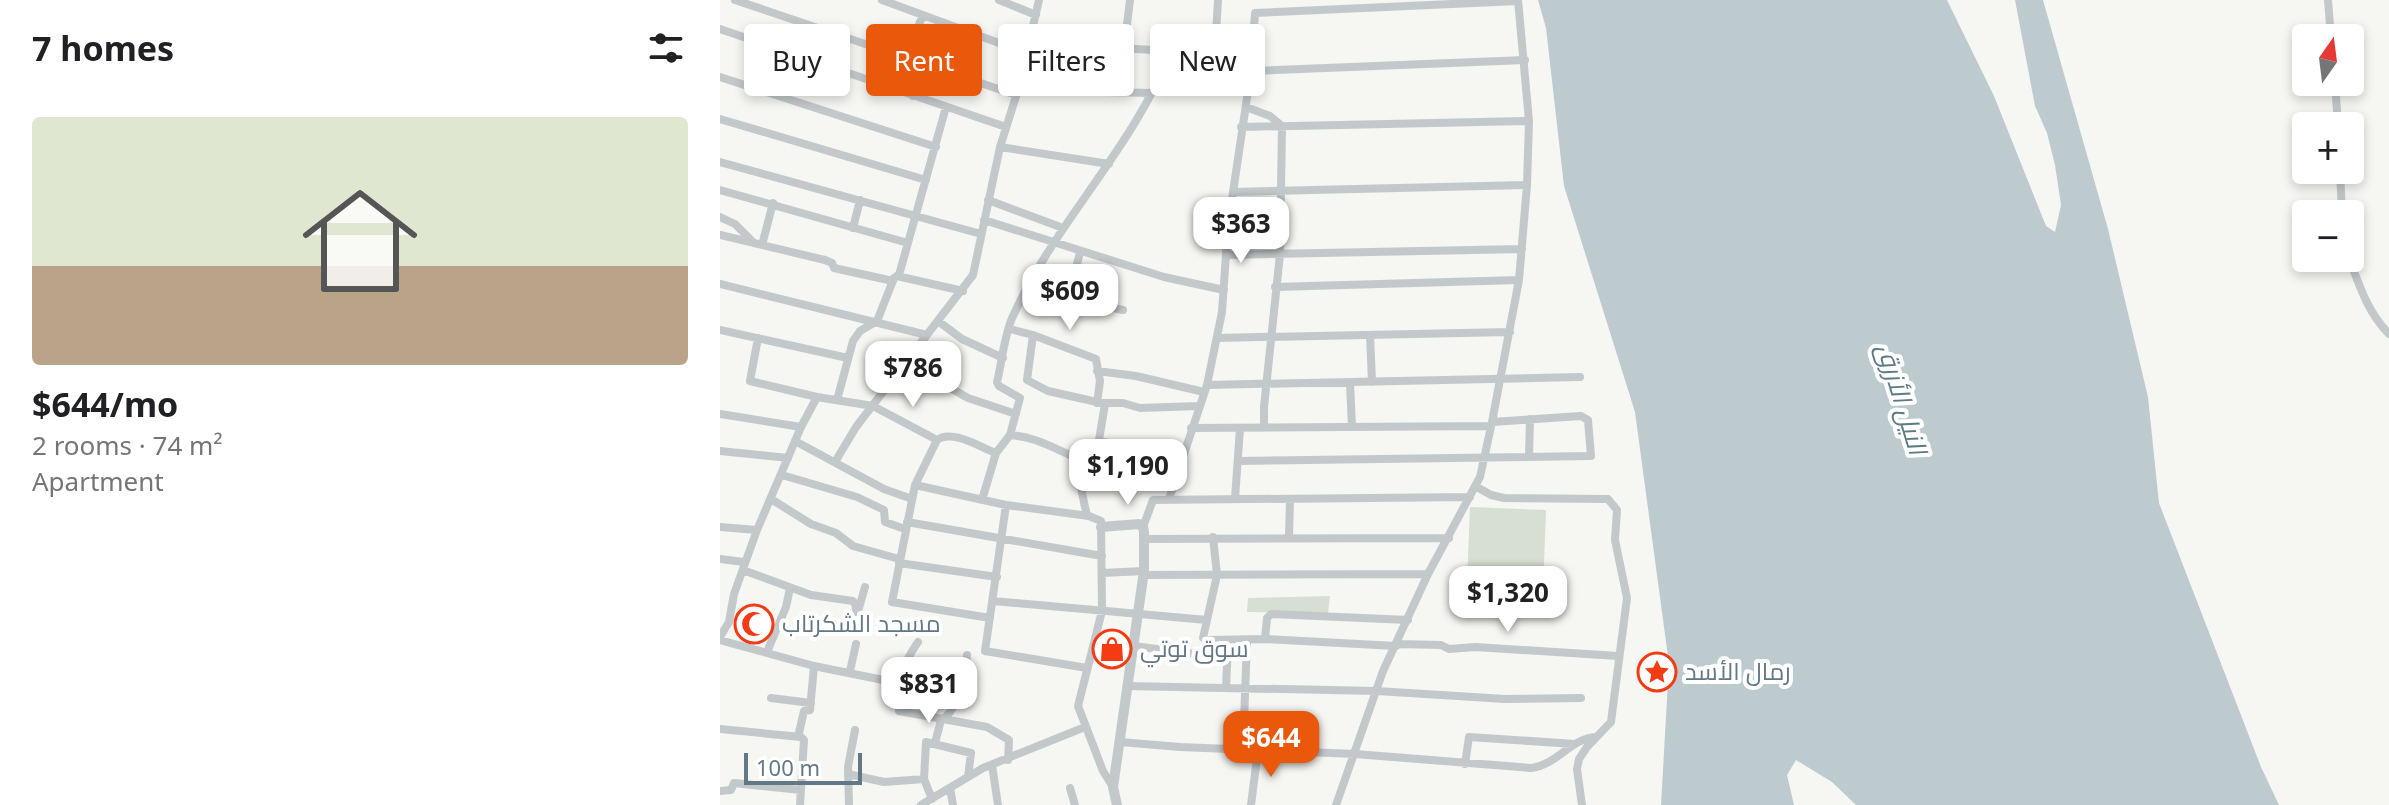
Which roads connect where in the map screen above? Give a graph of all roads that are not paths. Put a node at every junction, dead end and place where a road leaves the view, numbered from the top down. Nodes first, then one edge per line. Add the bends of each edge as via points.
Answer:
1 (735, 0) edge
2 (882, 0) edge
3 (999, 0) edge
4 (1039, 0) edge
5 (1130, 0) edge
6 (1218, 0) edge
7 (1518, 0) edge
8 (2328, 0) edge
9 (1350, 4) edge
10 (923, 15) junction
11 (1036, 15) junction
12 (919, 24) edge
13 (1034, 24) edge
14 (1127, 24) edge
15 (1215, 24) edge
16 (1253, 24) edge
17 (2330, 24) edge
18 (720, 29) edge
19 (998, 39) edge
20 (866, 44) edge
21 (1525, 60) junction
22 (1265, 70) edge
23 (720, 77) edge
24 (866, 80) edge
25 (1150, 95) edge
26 (913, 96) edge
27 (1016, 96) edge
28 (1248, 96) edge
29 (946, 107) junction
30 (1246, 107) junction
31 (720, 119) edge
32 (1529, 121) junction
33 (1282, 126) junction
34 (1006, 127) junction
35 (1241, 127) junction
36 (936, 147) junction
37 (1000, 147) junction
38 (720, 162) edge
39 (1109, 164) junction
40 (926, 180) junction
41 (1527, 185) junction
42 (720, 190) edge
43 (1282, 190) junction
44 (1233, 192) junction
45 (860, 200) junction
46 (988, 200) junction
47 (773, 203) junction
48 (915, 216) junction
49 (720, 217) edge
50 (984, 220) junction
51 (853, 228) junction
52 (1063, 228) junction
53 (981, 234) junction
54 (720, 235) edge
55 (908, 243) junction
56 (1052, 243) junction
57 (758, 245) junction
58 (1522, 249) junction
59 (1080, 252) junction
60 (1280, 254) junction
61 (1226, 255) junction
62 (2354, 272) edge
63 (895, 278) junction
64 (1031, 279) junction
65 (1519, 280) junction
66 (720, 284) edge
67 (1275, 287) junction
68 (1071, 289) junction
69 (1224, 290) junction
70 (963, 291) junction
71 (1123, 310) dead end
72 (877, 321) junction
73 (938, 321) junction
74 (1010, 329) junction
75 (720, 330) edge
76 (1510, 332) junction
77 (2389, 334) edge
78 (927, 335) junction
79 (1033, 335) junction
80 (1370, 335) junction
81 (1272, 336) junction
82 (758, 338) junction
83 (1217, 338) junction
84 (848, 358) junction
85 (1003, 358) junction
86 (905, 362) junction
87 (1097, 371) junction
88 (1580, 377) dead end
89 (1500, 380) junction
90 (1372, 382) junction
91 (1350, 383) junction
92 (1266, 385) junction
93 (1206, 389) junction
94 (817, 397) junction
95 (837, 400) junction
96 (1101, 403) junction
97 (873, 406) junction
98 (1198, 406) junction
99 (720, 414) edge
100 (1016, 414) junction
101 (1530, 419) junction
102 (1492, 424) junction
103 (801, 427) junction
104 (1264, 427) junction
105 (1352, 427) junction
106 (1191, 428) junction
107 (1240, 428) junction
108 (1010, 435) junction
109 (937, 440) junction
110 (795, 441) junction
111 (1099, 441) junction
112 (720, 451) edge
113 (996, 453) junction
114 (1529, 456) junction
115 (788, 458) junction
116 (1484, 458) junction
117 (1082, 460) junction
118 (1181, 460) junction
119 (1238, 461) junction
120 (835, 462) junction
121 (782, 475) junction
122 (915, 485) junction
123 (1475, 486) junction
124 (1470, 497) junction
125 (771, 499) junction
126 (912, 499) junction
127 (1169, 499) junction
128 (1235, 499) junction
129 (1290, 499) junction
130 (982, 500) junction
131 (1006, 505) junction
132 (1087, 516) junction
133 (906, 526) junction
134 (720, 527) edge
135 (1101, 527) junction
136 (1143, 527) junction
137 (757, 530) junction
138 (1213, 537) junction
139 (1289, 537) junction
140 (1001, 538) junction
141 (1449, 538) junction
142 (1143, 539) junction
143 (1102, 556) junction
144 (720, 559) edge
145 (899, 561) junction
146 (744, 566) junction
147 (1102, 573) junction
148 (1144, 573) junction
149 (1428, 574) junction
150 (1217, 575) junction
151 (997, 577) junction
152 (865, 587) dead end
153 (790, 588) junction
154 (993, 601) junction
155 (856, 608) junction
156 (1102, 611) junction
157 (1137, 614) junction
158 (990, 618) junction
159 (1207, 620) junction
160 (1408, 620) junction
161 (851, 628) dead end
162 (720, 638) edge
163 (1265, 639) junction
164 (1208, 640) junction
165 (1247, 640) junction
166 (1095, 641) junction
167 (918, 642) dead end
168 (1228, 642) junction
169 (856, 644) dead end
170 (1396, 645) junction
171 (1133, 647) junction
172 (767, 652) junction
173 (967, 655) dead end
174 (1618, 656) junction
175 (814, 666) junction
176 (1087, 668) junction
177 (850, 671) junction
178 (898, 683) junction
179 (1127, 686) junction
180 (1226, 688) junction
181 (1245, 689) junction
182 (1377, 691) junction
183 (771, 698) dead end
184 (1581, 698) dead end
185 (811, 703) junction
186 (941, 720) junction
187 (1085, 727) junction
188 (720, 729) edge
189 (855, 730) dead end
190 (798, 737) junction
191 (1596, 737) junction
192 (1120, 742) junction
193 (935, 743) junction
194 (1575, 744) junction
195 (1243, 749) junction
196 (1258, 750) junction
197 (1355, 754) junction
198 (1008, 760) junction
199 (1465, 764) junction
200 (992, 765) junction
201 (848, 774) junction
202 (968, 777) junction
203 (924, 779) junction
204 (1113, 787) junction
205 (950, 788) junction
206 (1070, 788) dead end
207 (801, 790) junction
208 (720, 791) edge
209 (932, 799) junction
210 (800, 805) edge
211 (849, 805) edge
212 (921, 805) edge
213 (953, 805) edge
214 (998, 805) edge
215 (1075, 805) edge
216 (1117, 805) edge
217 (1251, 805) edge
218 (1336, 805) edge
219 (1582, 805) edge

1 - 20 street
2 - 10 street
3 - 11 street
4 - 11 street
5 - 14 street
6 - 15 street
7 - 9 street
7 - 21 street
8 - 17 street
9 - 16 street via 1256,12
10 - 12 street
10 - 19 street
11 - 13 street
18 - 24 street
21 - 22 street
21 - 32 street
23 - 36 street
25 - 39 street
26 - 29 street
27 - 34 street
28 - 30 street
29 - 34 street
29 - 36 street
30 - 33 street
30 - 35 street
31 - 40 street
32 - 33 street
32 - 41 street
33 - 35 street
33 - 43 street
34 - 37 street
35 - 44 street
36 - 40 street
37 - 39 street
37 - 46 street
38 - 45 street
39 - 52 street
40 - 48 street
41 - 43 street
41 - 58 street
42 - 47 street
43 - 44 street
43 - 60 street
44 - 61 street
45 - 48 street
45 - 51 street
46 - 50 street
46 - 52 street
47 - 51 street
47 - 57 street
48 - 53 street
48 - 55 street
49 - 57 street
50 - 53 street
50 - 56 street
51 - 55 street
52 - 56 street
53 - 70 street via 973,275
54 - 57 street
55 - 63 street
56 - 59 street
56 - 64 street
57 - 63 street via 829,261 834,268
58 - 60 street
58 - 65 street
59 - 68 street
59 - 69 street via 1192,286
60 - 61 street
60 - 67 street
61 - 69 street
62 - 77 street via 2373,317
63 - 70 street
63 - 72 street
64 - 68 street
64 - 74 street
65 - 67 street
65 - 76 street
66 - 72 street
67 - 81 street
68 - 71 street via 1083,302
69 - 83 street
70 - 73 street
72 - 78 street
72 - 84 street via 856,334
73 - 78 street
73 - 85 street
74 - 79 street
74 - 85 street
75 - 82 street
76 - 80 street
76 - 89 street
78 - 86 street
79 - 87 street via 1096,359
79 - 96 street via 1027,380 1048,391
80 - 81 street
80 - 90 street
81 - 83 street
81 - 92 street
82 - 84 street
82 - 94 street via 750,381
83 - 93 street
84 - 95 street
85 - 100 street via 998,385 1020,398
86 - 97 street
86 - 100 street via 968,398
87 - 93 street
87 - 96 street
88 - 89 street
89 - 90 street
89 - 102 street
90 - 91 street
91 - 92 street
91 - 105 street
92 - 93 street
92 - 104 street
93 - 98 street
94 - 95 street
94 - 103 street
95 - 97 street
96 - 98 street
96 - 111 street
97 - 109 street
97 - 120 street
98 - 106 street
99 - 103 street
100 - 108 street
101 - 102 street
101 - 114 street
101 - 114 street via 1588,420 1591,456
102 - 105 street
102 - 116 street
103 - 110 street
104 - 105 street
104 - 107 street
106 - 107 street
106 - 118 street
107 - 119 street
108 - 113 street
108 - 117 street via 1043,440
109 - 113 street via 952,436
109 - 122 street
110 - 115 street
110 - 120 street
111 - 117 street via 1097,452
111 - 118 street
112 - 115 street
113 - 130 street
114 - 116 street
115 - 121 street
116 - 119 street
116 - 123 street
117 - 132 street
118 - 127 street
119 - 128 street
120 - 126 street
121 - 125 street
121 - 133 street via 857,497 884,510 885,522
122 - 126 street
122 - 130 street
123 - 124 street
123 - 174 street via 1504,498 1593,498 1614,503 1627,598
124 - 129 street
124 - 141 street
125 - 137 street
125 - 145 street via 853,546
126 - 133 street
127 - 128 street
127 - 136 street via 1153,500
128 - 129 street
129 - 139 street
130 - 131 street
131 - 132 street
131 - 140 street
132 - 135 street via 1101,521
133 - 140 street
133 - 145 street
134 - 137 street
135 - 136 street
135 - 143 street
136 - 142 street
137 - 146 street
138 - 139 street
138 - 142 street
138 - 150 street
139 - 141 street
140 - 143 street
140 - 151 street
141 - 149 street
142 - 148 street
143 - 147 street
144 - 146 street
145 - 151 street
145 - 158 street via 892,602
146 - 153 street
146 - 162 street
147 - 148 street
147 - 156 street
148 - 150 street
148 - 157 street
149 - 150 street
149 - 160 street
150 - 159 street
151 - 154 street
152 - 155 street
153 - 155 street via 853,601
153 - 172 street
154 - 156 street
154 - 158 street
155 - 161 street
156 - 157 street
156 - 166 street
157 - 159 street
157 - 171 street
158 - 176 street via 985,651
159 - 164 street via 1203,638
160 - 163 street via 1271,614
160 - 170 street
162 - 172 street
163 - 165 street
163 - 170 street
164 - 168 street
164 - 171 street via 1203,655
165 - 168 street
165 - 181 street
166 - 171 street
166 - 176 street
167 - 178 street
168 - 180 street
169 - 177 street
170 - 174 street
170 - 182 street
171 - 179 street
172 - 175 street
173 - 186 street via 960,693
174 - 191 street via 1611,722
175 - 177 street
175 - 185 street
176 - 187 street via 1078,706
177 - 178 street
178 - 186 street via 899,711
179 - 180 street
179 - 192 street
180 - 181 street
181 - 182 street
181 - 195 street
182 - 184 street
182 - 197 street
183 - 185 street
185 - 190 street
186 - 193 street
186 - 198 street via 987,727 1002,735 1009,740
187 - 198 street
187 - 204 street
188 - 190 street
189 - 201 street
190 - 207 street via 804,740
191 - 194 street
191 - 219 street via 1579,759
192 - 195 street
192 - 204 street
193 - 202 street via 971,753
193 - 203 street via 925,743
194 - 199 street via 1541,767
194 - 199 street via 1469,737
195 - 196 street
196 - 197 street
196 - 217 street
197 - 199 street
197 - 218 street
198 - 200 street
200 - 202 street
200 - 214 street
201 - 203 street via 884,782
201 - 211 street
202 - 205 street
203 - 209 street
204 - 216 street
205 - 209 street
205 - 213 street
206 - 215 street
207 - 208 street via 734,783 731,790
207 - 210 street
209 - 212 street

